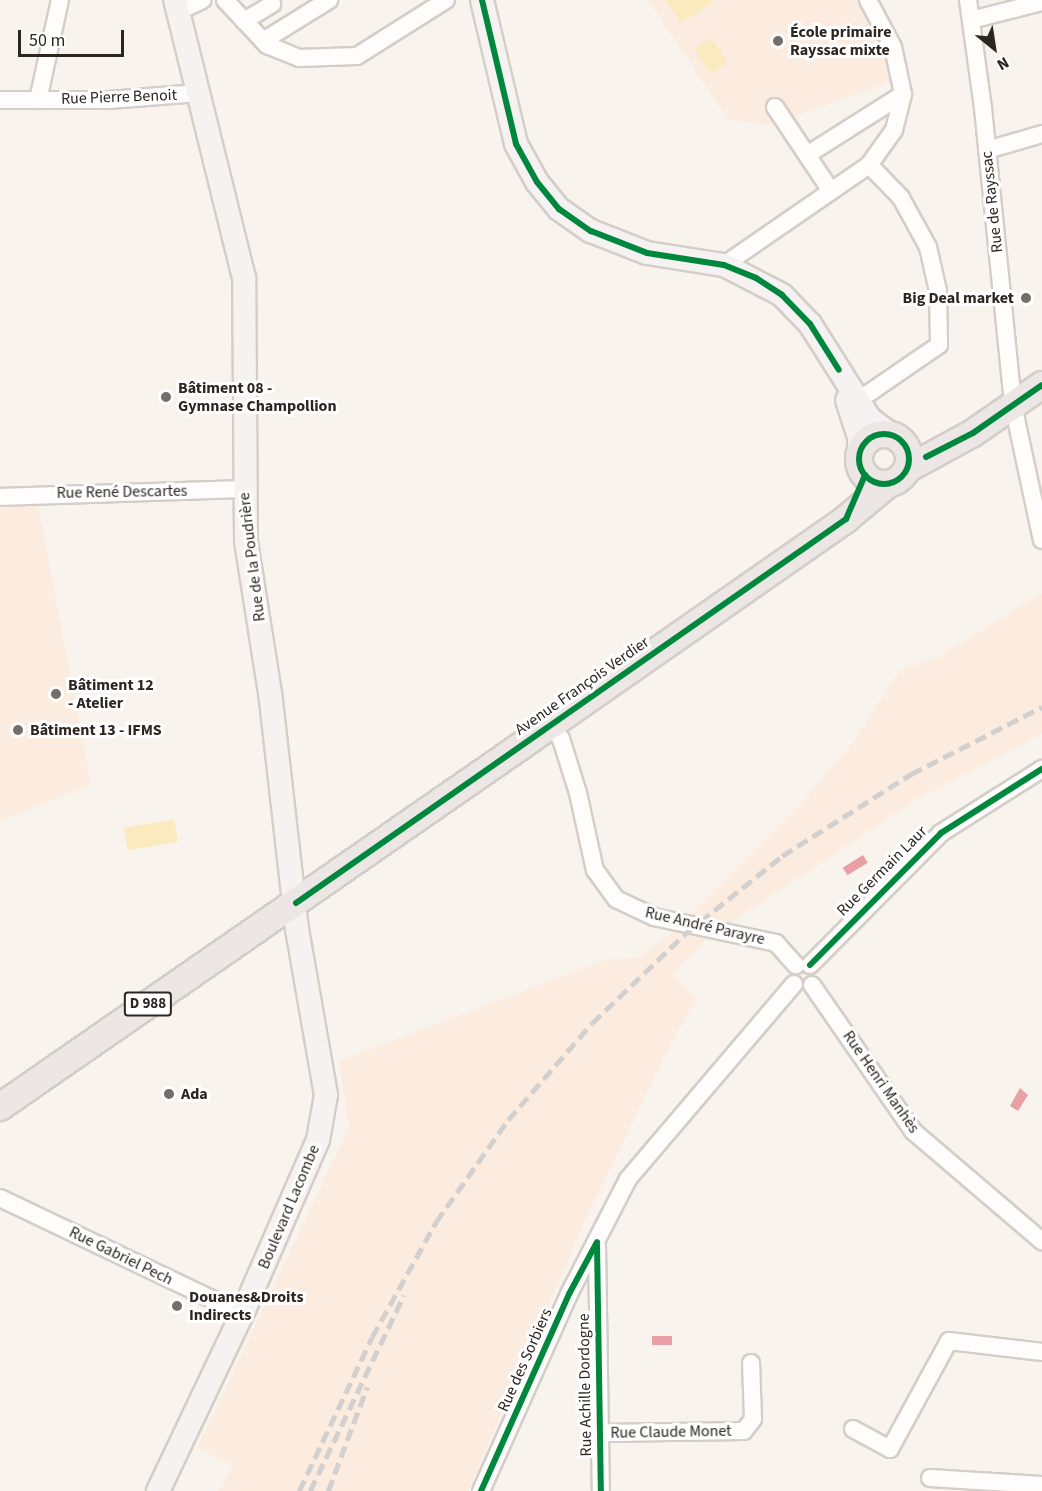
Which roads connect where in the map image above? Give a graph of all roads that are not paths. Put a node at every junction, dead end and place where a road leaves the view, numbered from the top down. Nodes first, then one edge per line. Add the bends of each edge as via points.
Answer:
1 (60, 0) edge
2 (202, 0) edge
3 (225, 0) edge
4 (329, 0) edge
5 (446, 0) edge
6 (482, 0) edge
7 (868, 0) edge
8 (968, 0) edge
9 (1042, 2) edge
10 (272, 4) dead end
11 (177, 6) edge
12 (971, 20) junction
13 (244, 21) junction
14 (263, 41) junction
15 (199, 93) junction
16 (903, 93) junction
17 (0, 100) edge
18 (39, 100) junction
19 (775, 107) dead end
20 (1042, 134) edge
21 (987, 150) junction
22 (807, 155) junction
23 (869, 165) junction
24 (831, 191) junction
25 (724, 265) junction
26 (839, 370) junction
27 (1042, 385) edge
28 (859, 400) junction
29 (1013, 405) junction
30 (892, 461) junction
31 (243, 489) junction
32 (0, 496) edge
33 (1042, 540) edge
34 (551, 725) junction
35 (1042, 769) edge
36 (296, 903) junction
37 (803, 965) junction
38 (794, 984) junction
39 (812, 985) junction
40 (0, 1107) edge
41 (0, 1198) edge
42 (1042, 1241) edge
43 (597, 1242) junction
44 (569, 1294) junction
45 (597, 1303) junction
46 (244, 1310) junction
47 (1042, 1352) edge
48 (751, 1363) dead end
49 (853, 1429) dead end
50 (599, 1433) junction
51 (930, 1478) dead end
52 (1042, 1485) edge
53 (158, 1491) edge
54 (481, 1491) edge
55 (601, 1491) edge

1 - 18 street, Rue Pierre Benoit
2 - 11 street
3 - 13 street
4 - 14 street
5 - 14 street via 357,56 299,58
6 - 25 street via 516,144 537,183 559,209 591,231 647,253
7 - 16 street via 893,46
8 - 12 street, Rue de Rayssac
9 - 12 street
10 - 13 street
11 - 15 street, Rue de la Poudrière
12 - 21 street, Rue de Rayssac
13 - 14 street
15 - 18 street, Rue Pierre Benoit via 157,99
15 - 31 street, Rue de la Poudrière via 244,278
16 - 22 street
16 - 23 street via 894,130
17 - 18 street, Rue Pierre Benoit
19 - 22 street
20 - 21 street
21 - 29 street, Rue de Rayssac
22 - 24 street
23 - 24 street
23 - 28 street via 901,198 928,247 938,291 939,345
24 - 25 street
25 - 26 street via 782,295 810,324
26 - 28 street
26 - 30 street via 859,437
27 - 29 main road
28 - 30 street
29 - 30 main road via 973,433
29 - 33 street, Rue de Rayssac
30 - 34 main road, Avenue François Verdier / D 988 via 846,519
31 - 32 street, Rue René Descartes
31 - 36 street, Rue de la Poudrière via 246,541
34 - 36 main road, Avenue François Verdier / D 988
34 - 37 street, Rue André Parayre via 561,739 571,771 595,870 616,899 654,917 776,943
35 - 37 street, Rue Germain Laur via 940,833
36 - 40 main road, Avenue François Verdier / D 988
36 - 46 street, Boulevard Lacombe via 326,1095 324,1116 318,1140
37 - 38 street via 791,976
37 - 39 street via 816,975
38 - 39 street via 801,988
38 - 43 street, Rue des Sorbiers via 628,1179
39 - 42 street, Rue Henri Manhès via 913,1131
41 - 46 street, Rue Gabriel Pech via 222,1304
43 - 44 street, Rue des Sorbiers
43 - 45 street, Rue Achille Dordogne
44 - 45 street, Rue Achille Dordogne via 590,1295
44 - 54 street, Rue des Sorbiers
45 - 50 street, Rue Achille Dordogne
46 - 53 street, Boulevard Lacombe
47 - 49 street via 949,1341 890,1449
48 - 50 street, Rue Claude Monet via 753,1419 744,1431
50 - 55 street, Rue Achille Dordogne
51 - 52 street

